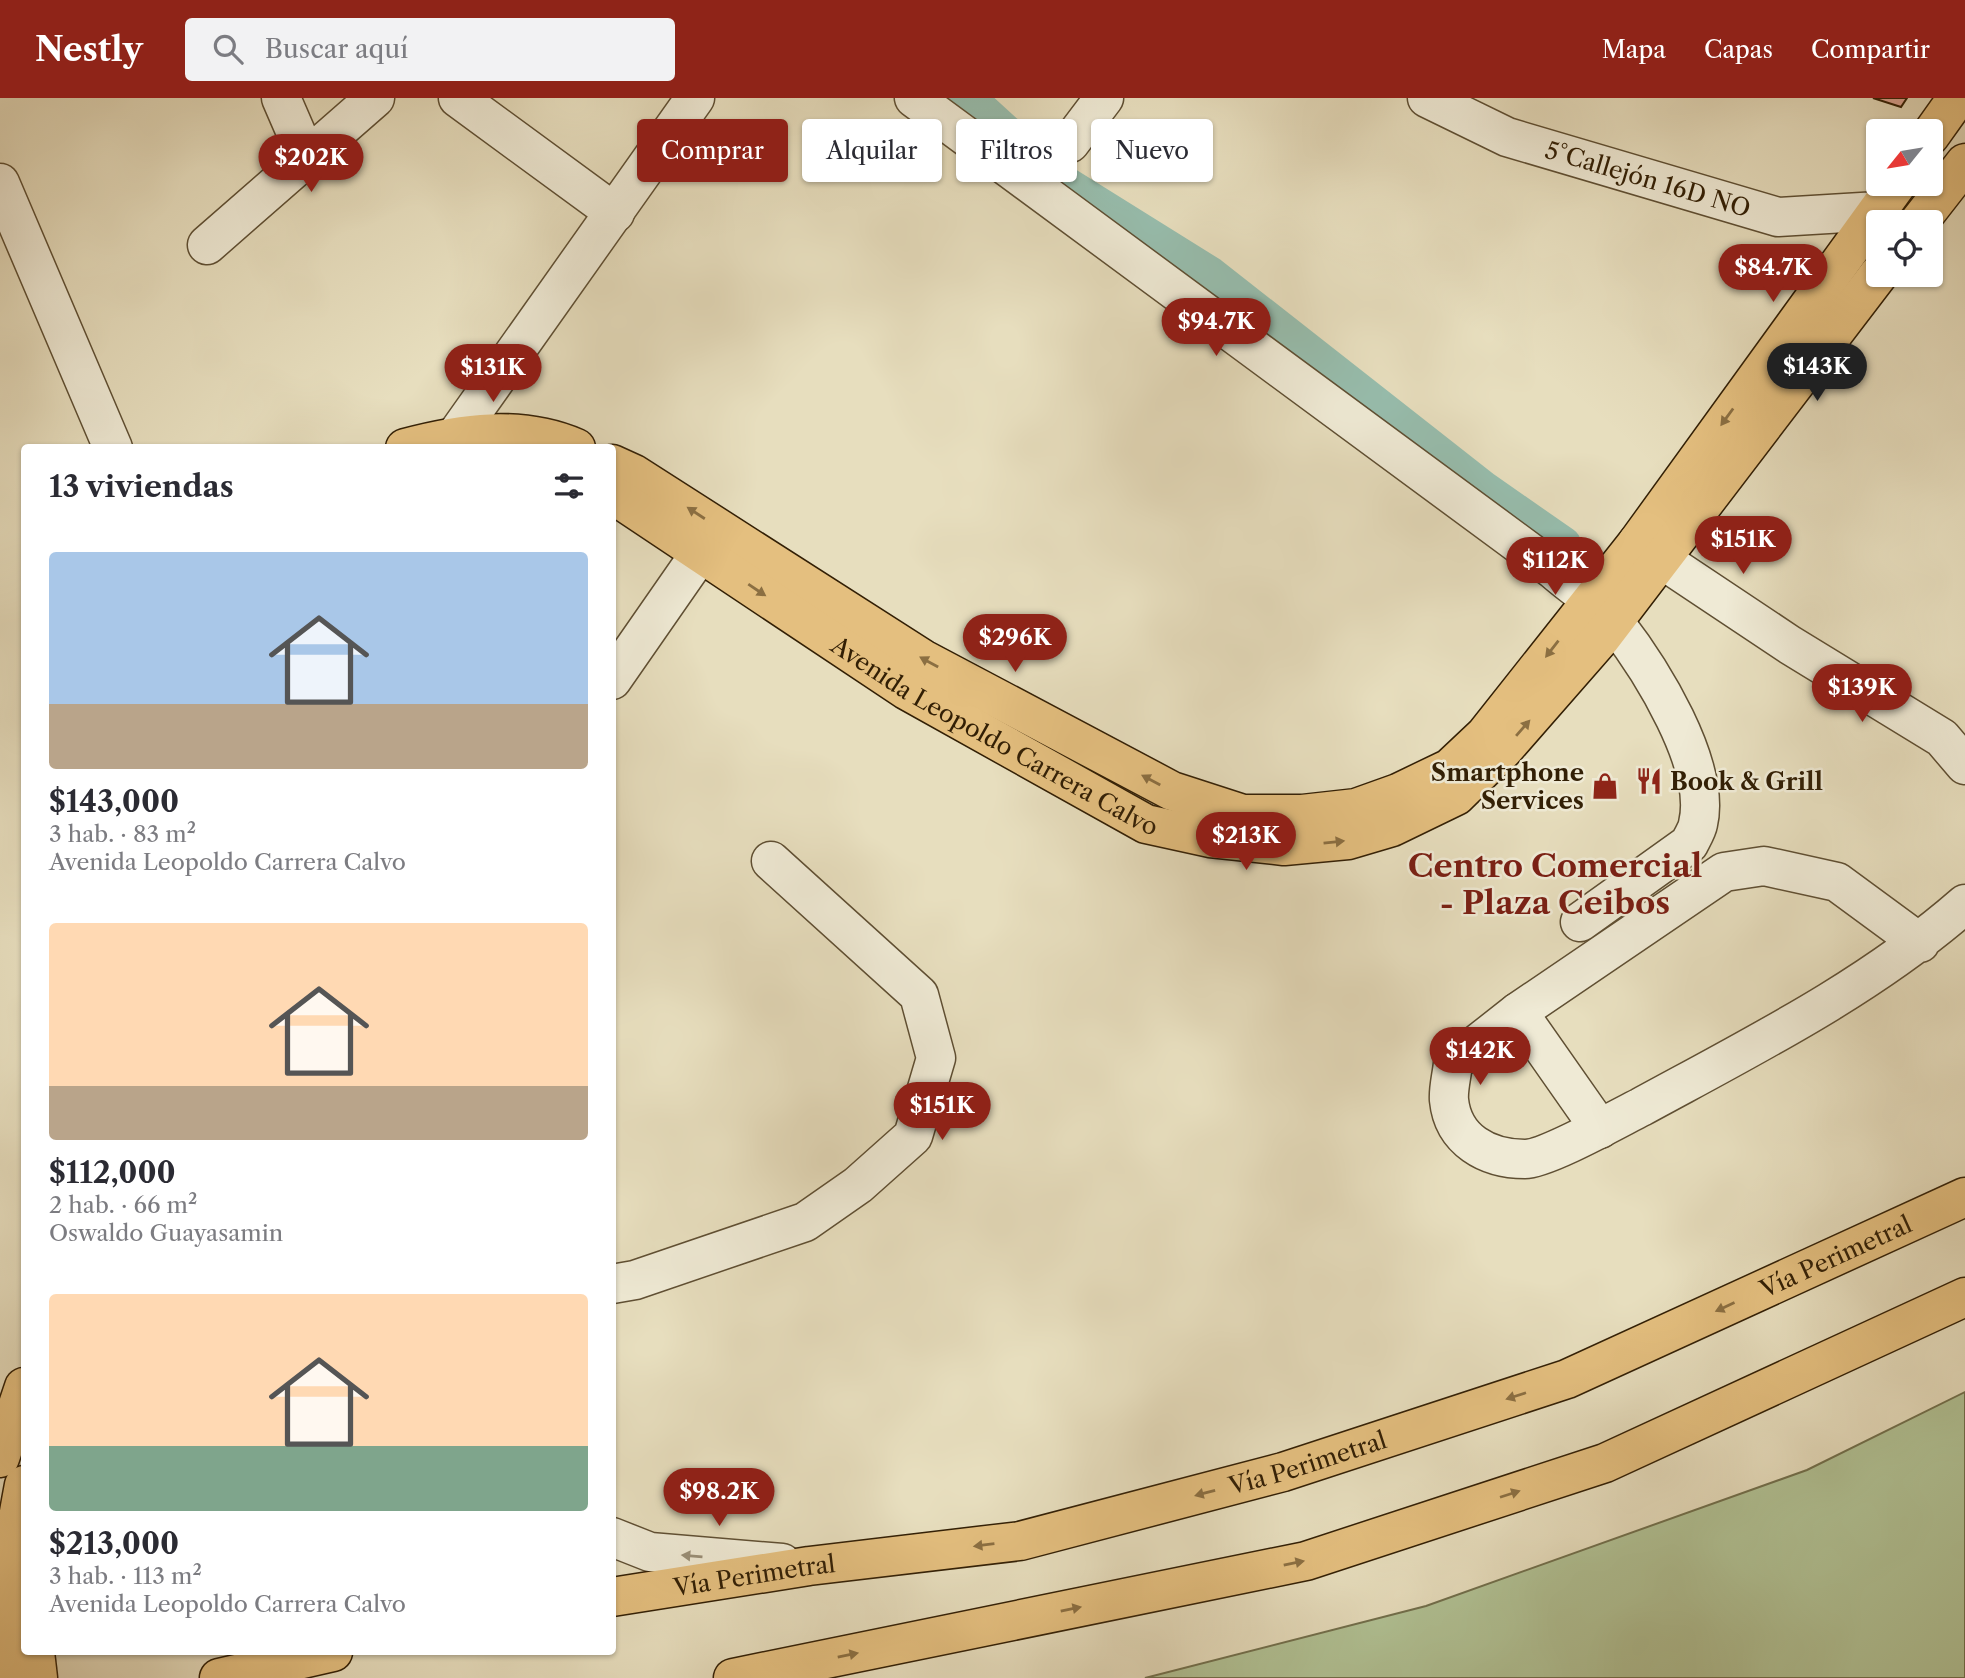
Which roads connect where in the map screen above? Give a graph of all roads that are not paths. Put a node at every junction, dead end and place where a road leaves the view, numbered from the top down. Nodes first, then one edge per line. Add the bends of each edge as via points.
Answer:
1 (281, 98) edge
2 (375, 98) edge
3 (458, 98) edge
4 (695, 98) edge
5 (914, 98) edge
6 (1104, 98) edge
7 (1427, 98) edge
8 (1957, 98) edge
9 (1942, 119) edge
10 (1077, 134) edge
11 (307, 158) junction
12 (1965, 163) edge
13 (0, 183) edge
14 (1887, 197) edge
15 (1928, 210) edge
16 (615, 213) junction
17 (207, 245) dead end
18 (1868, 287) edge
19 (457, 435) junction
20 (111, 444) edge
21 (421, 444) edge
22 (563, 444) edge
23 (616, 466) edge
24 (616, 497) edge
25 (1649, 550) junction
26 (701, 552) junction
27 (1601, 611) junction
28 (616, 674) edge
29 (1965, 765) edge
30 (771, 861) dead end
31 (1965, 904) edge
32 (1580, 922) dead end
33 (1920, 943) junction
34 (1518, 1012) junction
35 (1600, 1129) junction
36 (1965, 1197) edge
37 (616, 1283) edge
38 (1965, 1297) edge
39 (21, 1396) edge
40 (0, 1458) edge
41 (21, 1500) edge
42 (616, 1539) edge
43 (809, 1566) junction
44 (616, 1596) edge
45 (35, 1655) edge
46 (320, 1655) edge
47 (1, 1678) edge
48 (38, 1678) edge
49 (219, 1678) edge
50 (733, 1678) edge

1 - 11 street
2 - 11 street
3 - 16 street
4 - 16 street
5 - 27 street via 1542,562
6 - 10 street
7 - 14 street, 5°Callejón 16D NO via 1507,136 1778,217
8 - 9 main road
11 - 17 street
12 - 15 main road
13 - 20 street
14 -> 25 main road, Avenida Leopoldo Carrera Calvo
16 - 19 street
18 - 25 main road, Avenida Leopoldo Carrera Calvo
19 - 21 main road
19 - 22 main road via 528,433
27 -> 23 main road, Avenida Leopoldo Carrera Calvo via 1450,768 1356,808 1244,814 1172,791 923,659
24 - 26 main road, Avenida Leopoldo Carrera Calvo
25 - 27 main road, Avenida Leopoldo Carrera Calvo
25 - 29 street via 1790,645 1942,738
26 -> 27 main road, Avenida Leopoldo Carrera Calvo via 906,690 1146,824 1210,838 1284,846 1370,834 1456,796 1503,750
26 - 28 street
27 - 32 street via 1667,699 1699,789 1698,824 1689,844
30 - 37 street via 919,995 936,1058 913,1136 858,1185 805,1222
31 - 33 street
33 - 34 street via 1837,882 1764,866 1724,872
33 - 35 street via 1824,1004
34 - 35 street
34 - 35 street via 1453,1063 1449,1101 1464,1138 1484,1153 1527,1159
36 -> 43 main road, Vía Perimetral via 1567,1379 1283,1472 1020,1541
50 -> 38 main road via 1306,1561 1605,1462
39 - 40 main road
41 - 47 main road via 8,1567
43 -> 42 street via 650,1552
43 - 44 main road, Vía Perimetral
45 - 48 main road
46 - 49 main road

